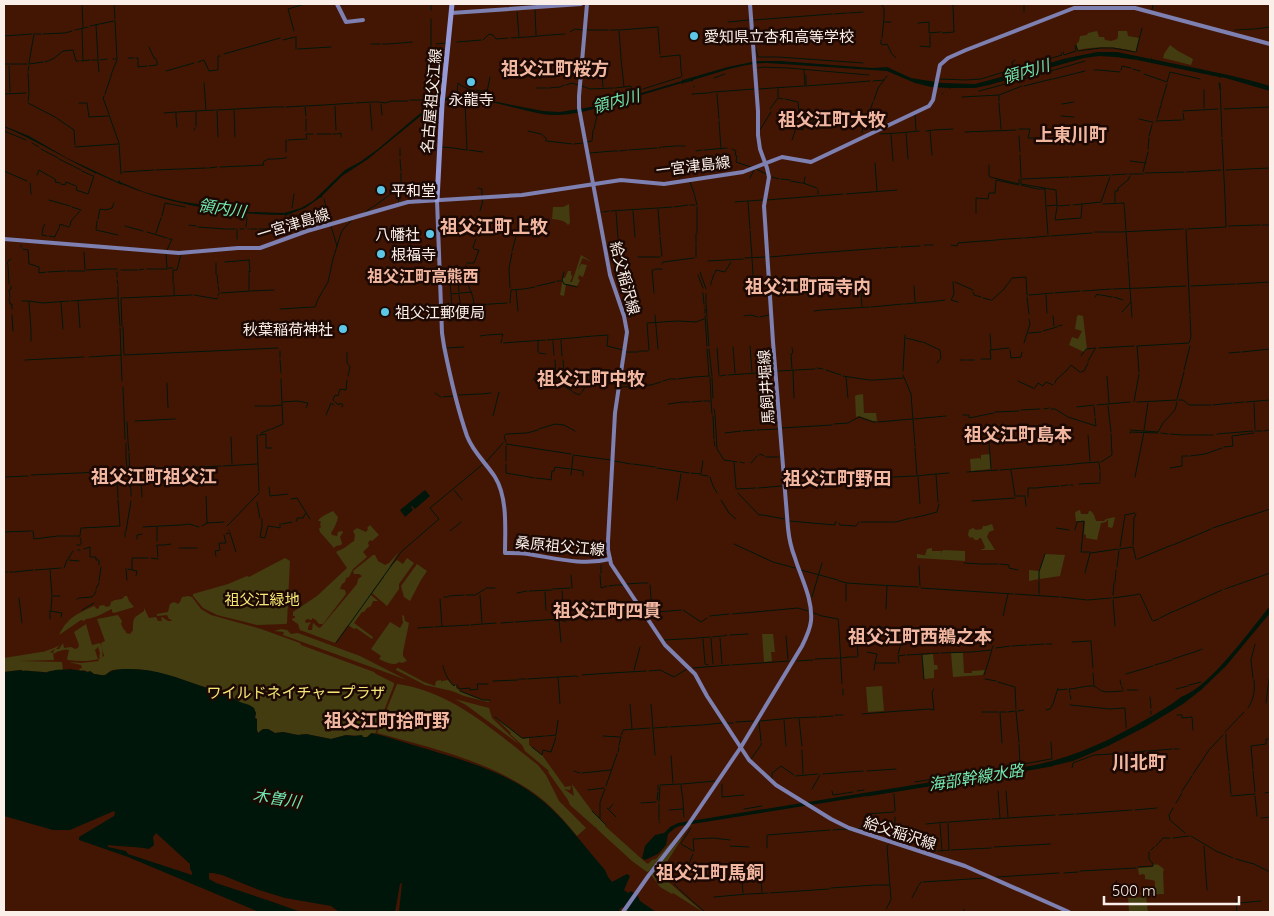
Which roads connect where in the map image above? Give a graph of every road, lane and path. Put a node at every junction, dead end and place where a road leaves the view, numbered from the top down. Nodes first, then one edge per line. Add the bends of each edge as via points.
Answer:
1 (337, 4) edge
2 (452, 4) edge
3 (585, 4) edge
4 (750, 4) edge
5 (451, 13) junction
6 (363, 20) dead end
7 (1270, 44) edge
8 (766, 163) junction
9 (592, 184) junction
10 (437, 200) junction
11 (4, 238) edge
12 (610, 559) junction
13 (740, 747) junction
14 (623, 912) edge
15 (1069, 912) edge

1 - 6 main road via 346,22
2 - 5 main road, 名古屋祖父江線
3 - 5 main road
3 - 9 main road, 給父稲沢線 via 579,108
4 - 8 main road, 馬飼井堀線 via 758,142
5 - 10 main road, 名古屋祖父江線
7 - 8 main road, 一宮津島線 via 1134,7 1074,8 956,54 942,63 929,106 813,161 782,157
8 - 9 main road, 一宮津島線 via 743,172 664,184 624,180
8 - 13 main road, 馬飼井堀線 via 769,179 764,206 788,528 811,615 807,637
9 - 10 main road, 一宮津島線 via 522,195
9 - 12 main road, 給父稲沢線 via 610,275 627,332 615,414 608,541
10 - 11 main road, 一宮津島線 via 405,203 296,234 260,248 178,253
10 - 12 main road, 桑原祖父江線 via 444,346 467,436 496,478 502,493 504,553 589,563
12 - 13 main road, 桑原祖父江線 via 664,644 695,674
13 - 14 main road via 692,820
13 - 15 main road, 給父稲沢線 via 770,780 830,819 965,866

